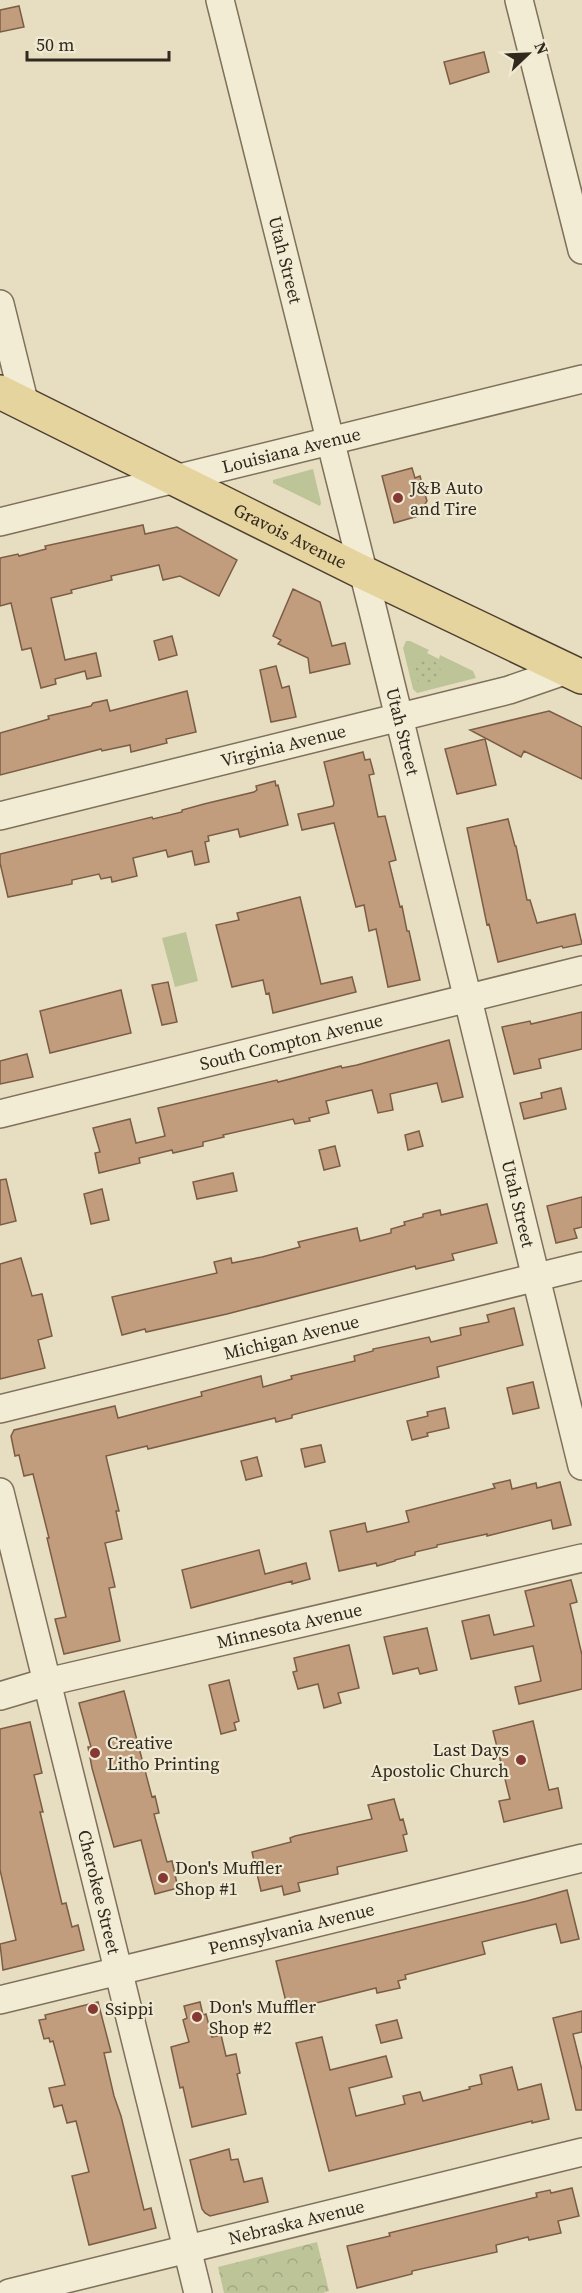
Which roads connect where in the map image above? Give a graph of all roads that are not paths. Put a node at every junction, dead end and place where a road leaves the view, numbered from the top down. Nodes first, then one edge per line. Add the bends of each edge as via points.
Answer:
1 (220, 0) edge
2 (519, 0) edge
3 (582, 250) edge
4 (0, 304) edge
5 (582, 379) edge
6 (12, 399) edge
7 (328, 441) junction
8 (176, 478) junction
9 (0, 522) edge
10 (362, 572) junction
11 (574, 673) edge
12 (398, 718) junction
13 (0, 816) edge
14 (582, 970) edge
15 (466, 999) junction
16 (0, 1114) edge
17 (582, 1266) edge
18 (536, 1278) junction
19 (0, 1409) edge
20 (582, 1466) edge
21 (0, 1492) edge
22 (582, 1558) edge
23 (47, 1682) junction
24 (0, 1696) edge
25 (582, 1858) edge
26 (118, 1971) junction
27 (0, 2000) edge
28 (582, 2152) edge
29 (187, 2248) junction
30 (9, 2293) edge
31 (198, 2293) edge

1 - 7 street, Utah Street
2 - 3 street
4 - 6 street
5 - 7 street, Louisiana Avenue
6 - 8 main road, Gravois Avenue
7 - 8 street, Louisiana Avenue
7 - 10 street, Utah Street
8 - 9 street, Louisiana Avenue
8 - 10 main road, Gravois Avenue
10 - 11 main road, Gravois Avenue
10 - 12 street, Utah Street
11 - 12 street, Virginia Avenue
12 - 13 street, Virginia Avenue
12 - 15 street, Utah Street
14 - 15 street, South Compton Avenue
15 - 16 street, South Compton Avenue
15 - 18 street, Utah Street
17 - 18 street, Michigan Avenue
18 - 19 street, Michigan Avenue
18 - 20 street, Utah Street
21 - 23 street, Cherokee Street
22 - 23 street, Minnesota Avenue
23 - 24 street, Minnesota Avenue
23 - 26 street, Cherokee Street
25 - 26 street, Pennsylvania Avenue
26 - 27 street, Pennsylvania Avenue
26 - 29 street, Cherokee Street
28 - 29 street, Nebraska Avenue
29 - 30 street, Nebraska Avenue
29 - 31 street, Cherokee Street

